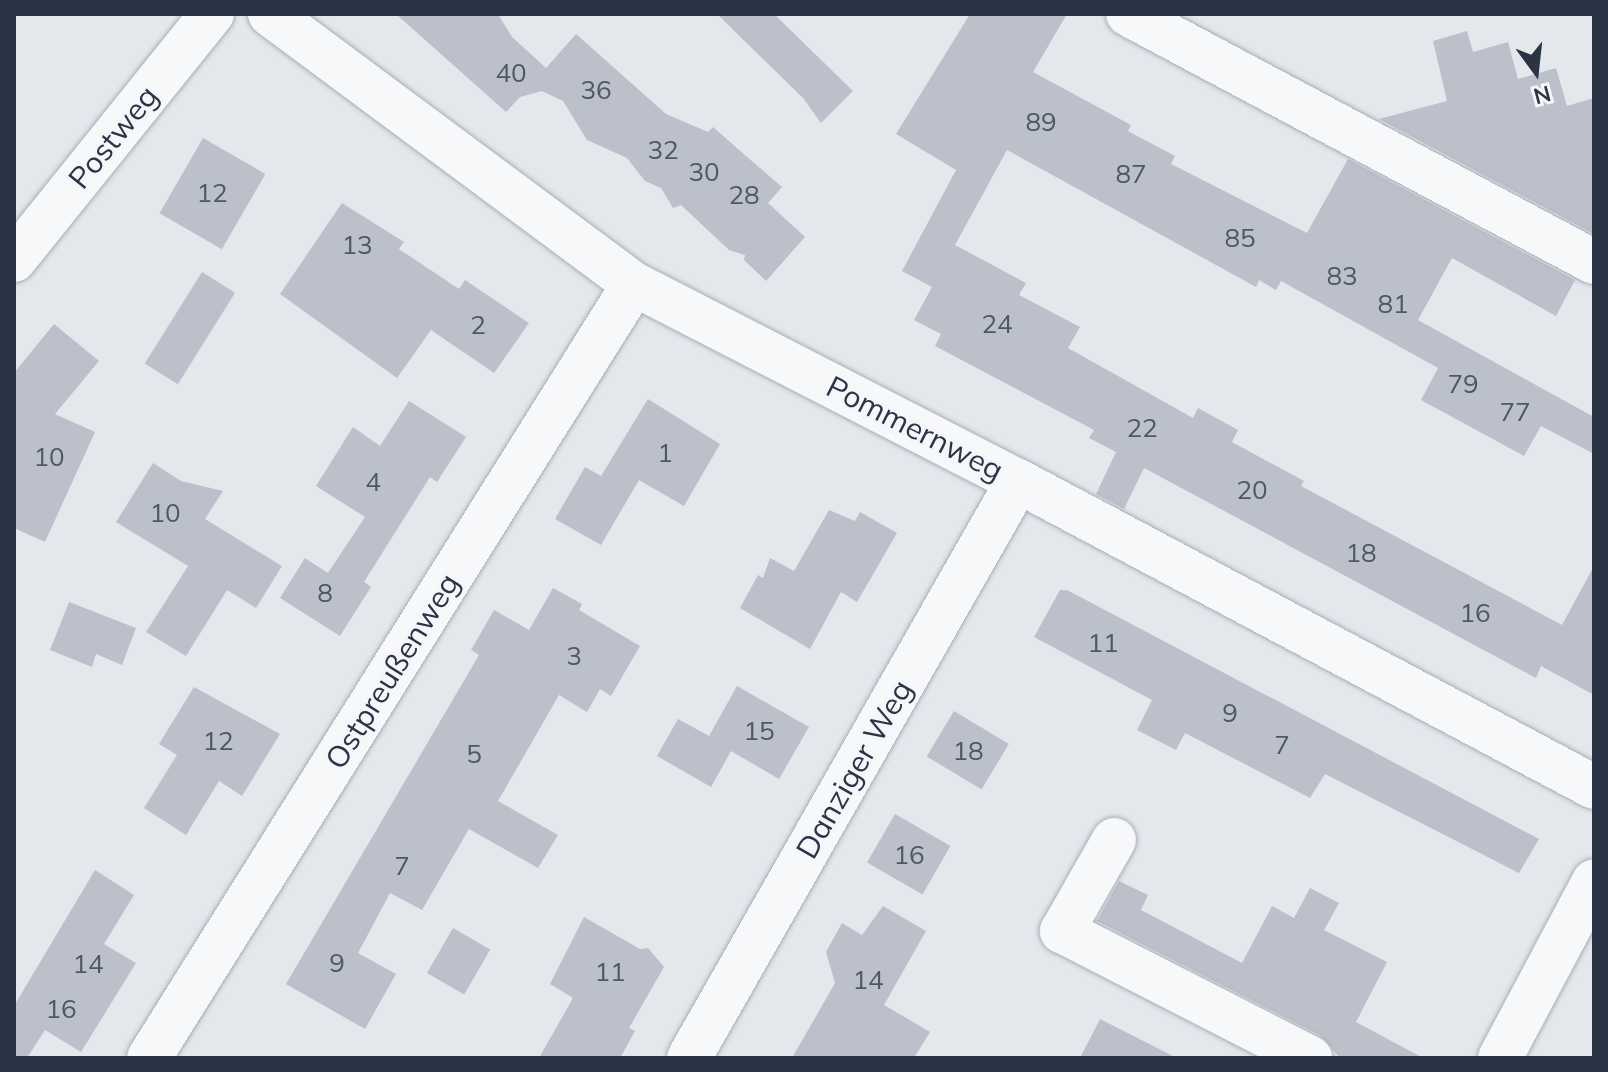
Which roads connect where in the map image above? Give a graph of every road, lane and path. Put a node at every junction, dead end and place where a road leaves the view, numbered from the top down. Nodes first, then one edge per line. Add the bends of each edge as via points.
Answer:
1 (212, 14) edge
2 (270, 14) edge
3 (1128, 14) edge
4 (14, 260) edge
5 (1594, 262) edge
6 (634, 284) junction
7 (1018, 481) junction
8 (1594, 787) edge
9 (1114, 840) dead end
10 (1594, 881) edge
11 (149, 1058) edge
12 (689, 1058) edge
13 (1310, 1058) edge
14 (1500, 1058) edge

1 - 4 street, Postweg
2 - 6 street, Pommernweg
3 - 5 street
6 - 7 street, Pommernweg
6 - 11 street, Ostpreußenweg
7 - 8 street, Pommernweg
7 - 12 street, Danziger Weg
9 - 13 street via 1062,931
10 - 14 street

